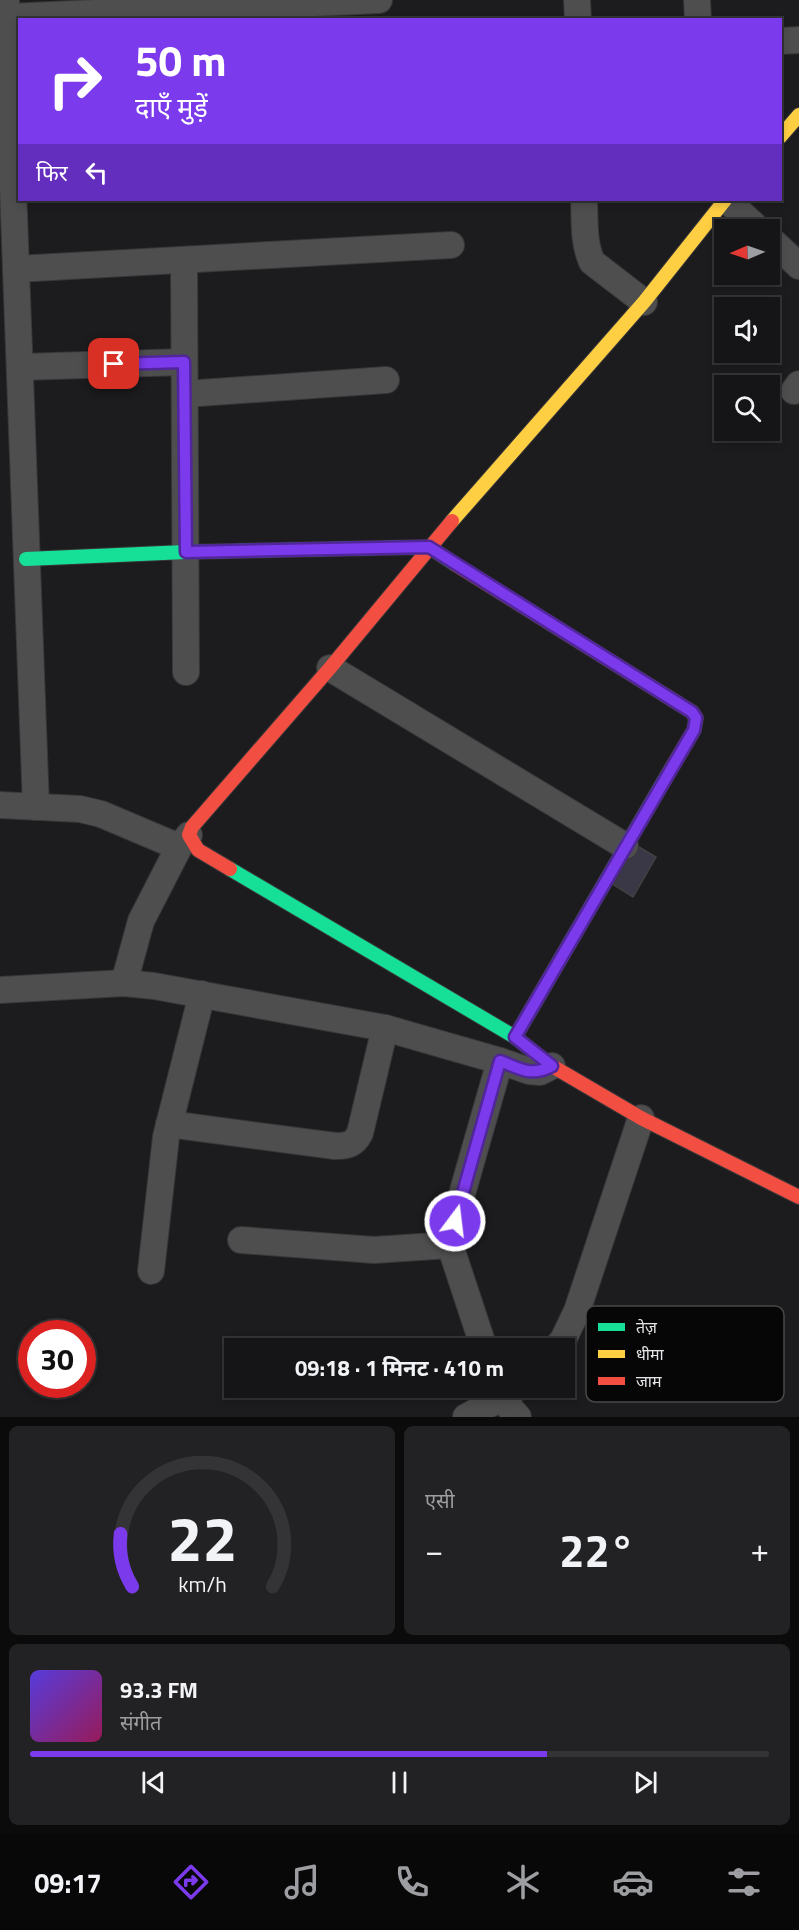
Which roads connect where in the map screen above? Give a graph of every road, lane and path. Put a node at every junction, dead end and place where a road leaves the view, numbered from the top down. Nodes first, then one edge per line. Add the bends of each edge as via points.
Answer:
1 (363, 0) edge
2 (577, 0) edge
3 (697, 0) edge
4 (6, 8) edge
5 (578, 18) edge
6 (698, 18) edge
7 (799, 40) edge
8 (782, 41) edge
9 (799, 115) edge
10 (782, 135) edge
11 (16, 152) edge
12 (584, 201) edge
13 (725, 201) edge
14 (727, 201) edge
15 (747, 219) edge
16 (452, 245) dead end
17 (780, 248) edge
18 (184, 260) junction
19 (799, 266) edge
20 (16, 269) junction
21 (645, 302) junction
22 (184, 362) junction
23 (20, 367) junction
24 (386, 380) dead end
25 (185, 394) junction
26 (429, 547) junction
27 (186, 552) junction
28 (26, 559) junction
29 (330, 668) junction
30 (186, 672) dead end
31 (0, 805) edge
32 (36, 807) junction
33 (184, 841) junction
34 (625, 846) junction
35 (124, 983) junction
36 (0, 990) edge
37 (202, 994) junction
38 (385, 1028) junction
39 (515, 1037) junction
40 (500, 1061) junction
41 (552, 1066) junction
42 (641, 1118) junction
43 (169, 1124) junction
44 (799, 1197) edge
45 (242, 1240) dead end
46 (450, 1245) junction
47 (151, 1271) dead end
48 (481, 1338) edge
49 (564, 1338) edge
50 (508, 1398) edge
51 (466, 1417) edge

1 - 4 street
2 - 5 street
3 - 6 street
4 - 11 street
7 - 8 street
9 - 10 street
11 - 20 street
12 - 21 street via 585,238 592,262
13 - 21 street
14 - 15 street
16 - 18 street
17 - 19 street
18 - 20 street
18 - 22 street
20 - 23 street
21 - 26 street
22 - 23 street
22 - 25 street
23 - 28 street
24 - 25 street
25 - 27 street
26 - 27 street
26 - 29 street
26 - 34 street via 696,718 694,730
27 - 28 street
27 - 30 street
28 - 32 street
29 - 33 street
29 - 34 street
31 - 32 street
32 - 33 street via 80,809
33 - 35 street via 141,921
33 - 39 street
34 - 39 street
35 - 36 street
35 - 37 street
37 - 38 street
37 - 43 street
38 - 40 street
38 - 43 street via 360,1133 352,1145
39 - 41 street
40 - 41 street via 529,1071 540,1072
40 - 46 street
41 - 42 street
42 - 44 street
42 - 49 street via 577,1311
43 - 47 street
45 - 46 street via 374,1250
46 - 48 street
50 - 51 street

